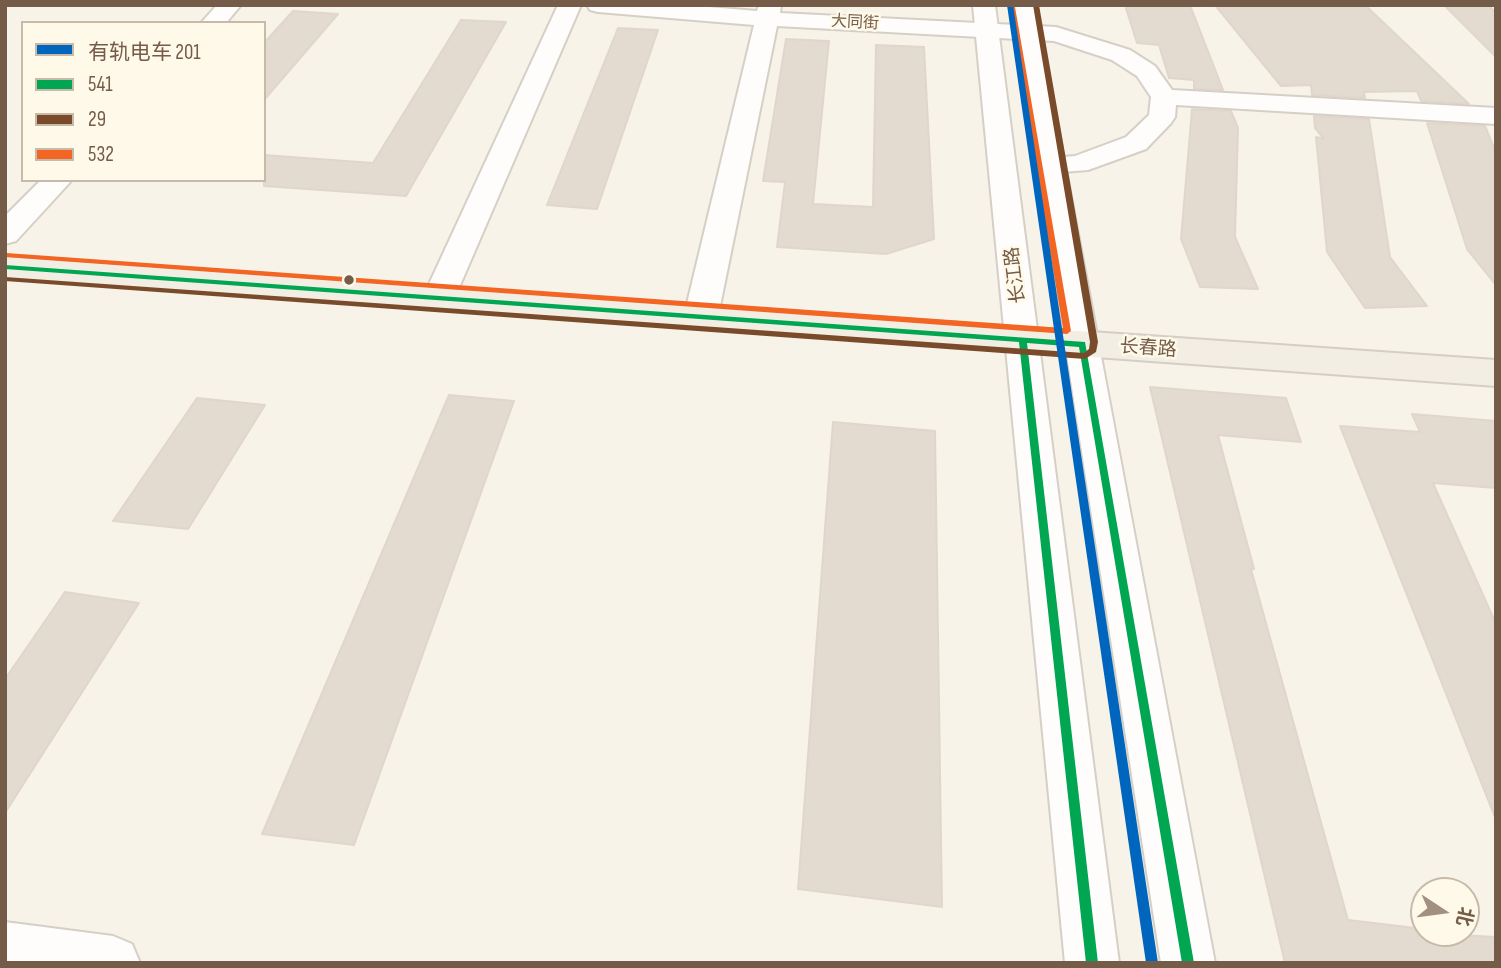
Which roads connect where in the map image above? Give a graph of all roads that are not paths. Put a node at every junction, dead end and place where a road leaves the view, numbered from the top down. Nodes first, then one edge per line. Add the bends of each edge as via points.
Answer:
1 (230, 5) edge
2 (570, 5) edge
3 (598, 5) edge
4 (769, 12) edge
5 (985, 17) edge
6 (1026, 18) edge
7 (215, 21) edge
8 (1164, 97) junction
9 (1496, 116) edge
10 (1050, 165) junction
11 (56, 182) edge
12 (5, 234) edge
13 (5, 267) edge
14 (439, 297) junction
15 (701, 316) junction
16 (1023, 340) junction
17 (1082, 344) junction
18 (1496, 373) edge
19 (5, 949) edge
20 (113, 963) edge
21 (1092, 963) edge
22 (1188, 963) edge

1 - 7 street
2 - 14 street
3 - 4 street, 大同街
4 - 5 street, 大同街
4 - 15 street
5 - 6 street, 大同街
5 - 16 street, 长江路
6 - 8 street, 大同街 via 1121,55 1146,71
6 - 10 street
8 - 9 street
8 - 10 street via 1162,117 1136,143 1078,164
10 - 17 street
11 - 12 street
13 - 14 main road, 长春路
14 - 15 main road, 长春路
15 - 16 main road, 长春路
16 - 17 main road, 长春路
16 - 21 street, 长江路
17 - 18 main road, 长春路
17 - 22 street
19 - 20 street

